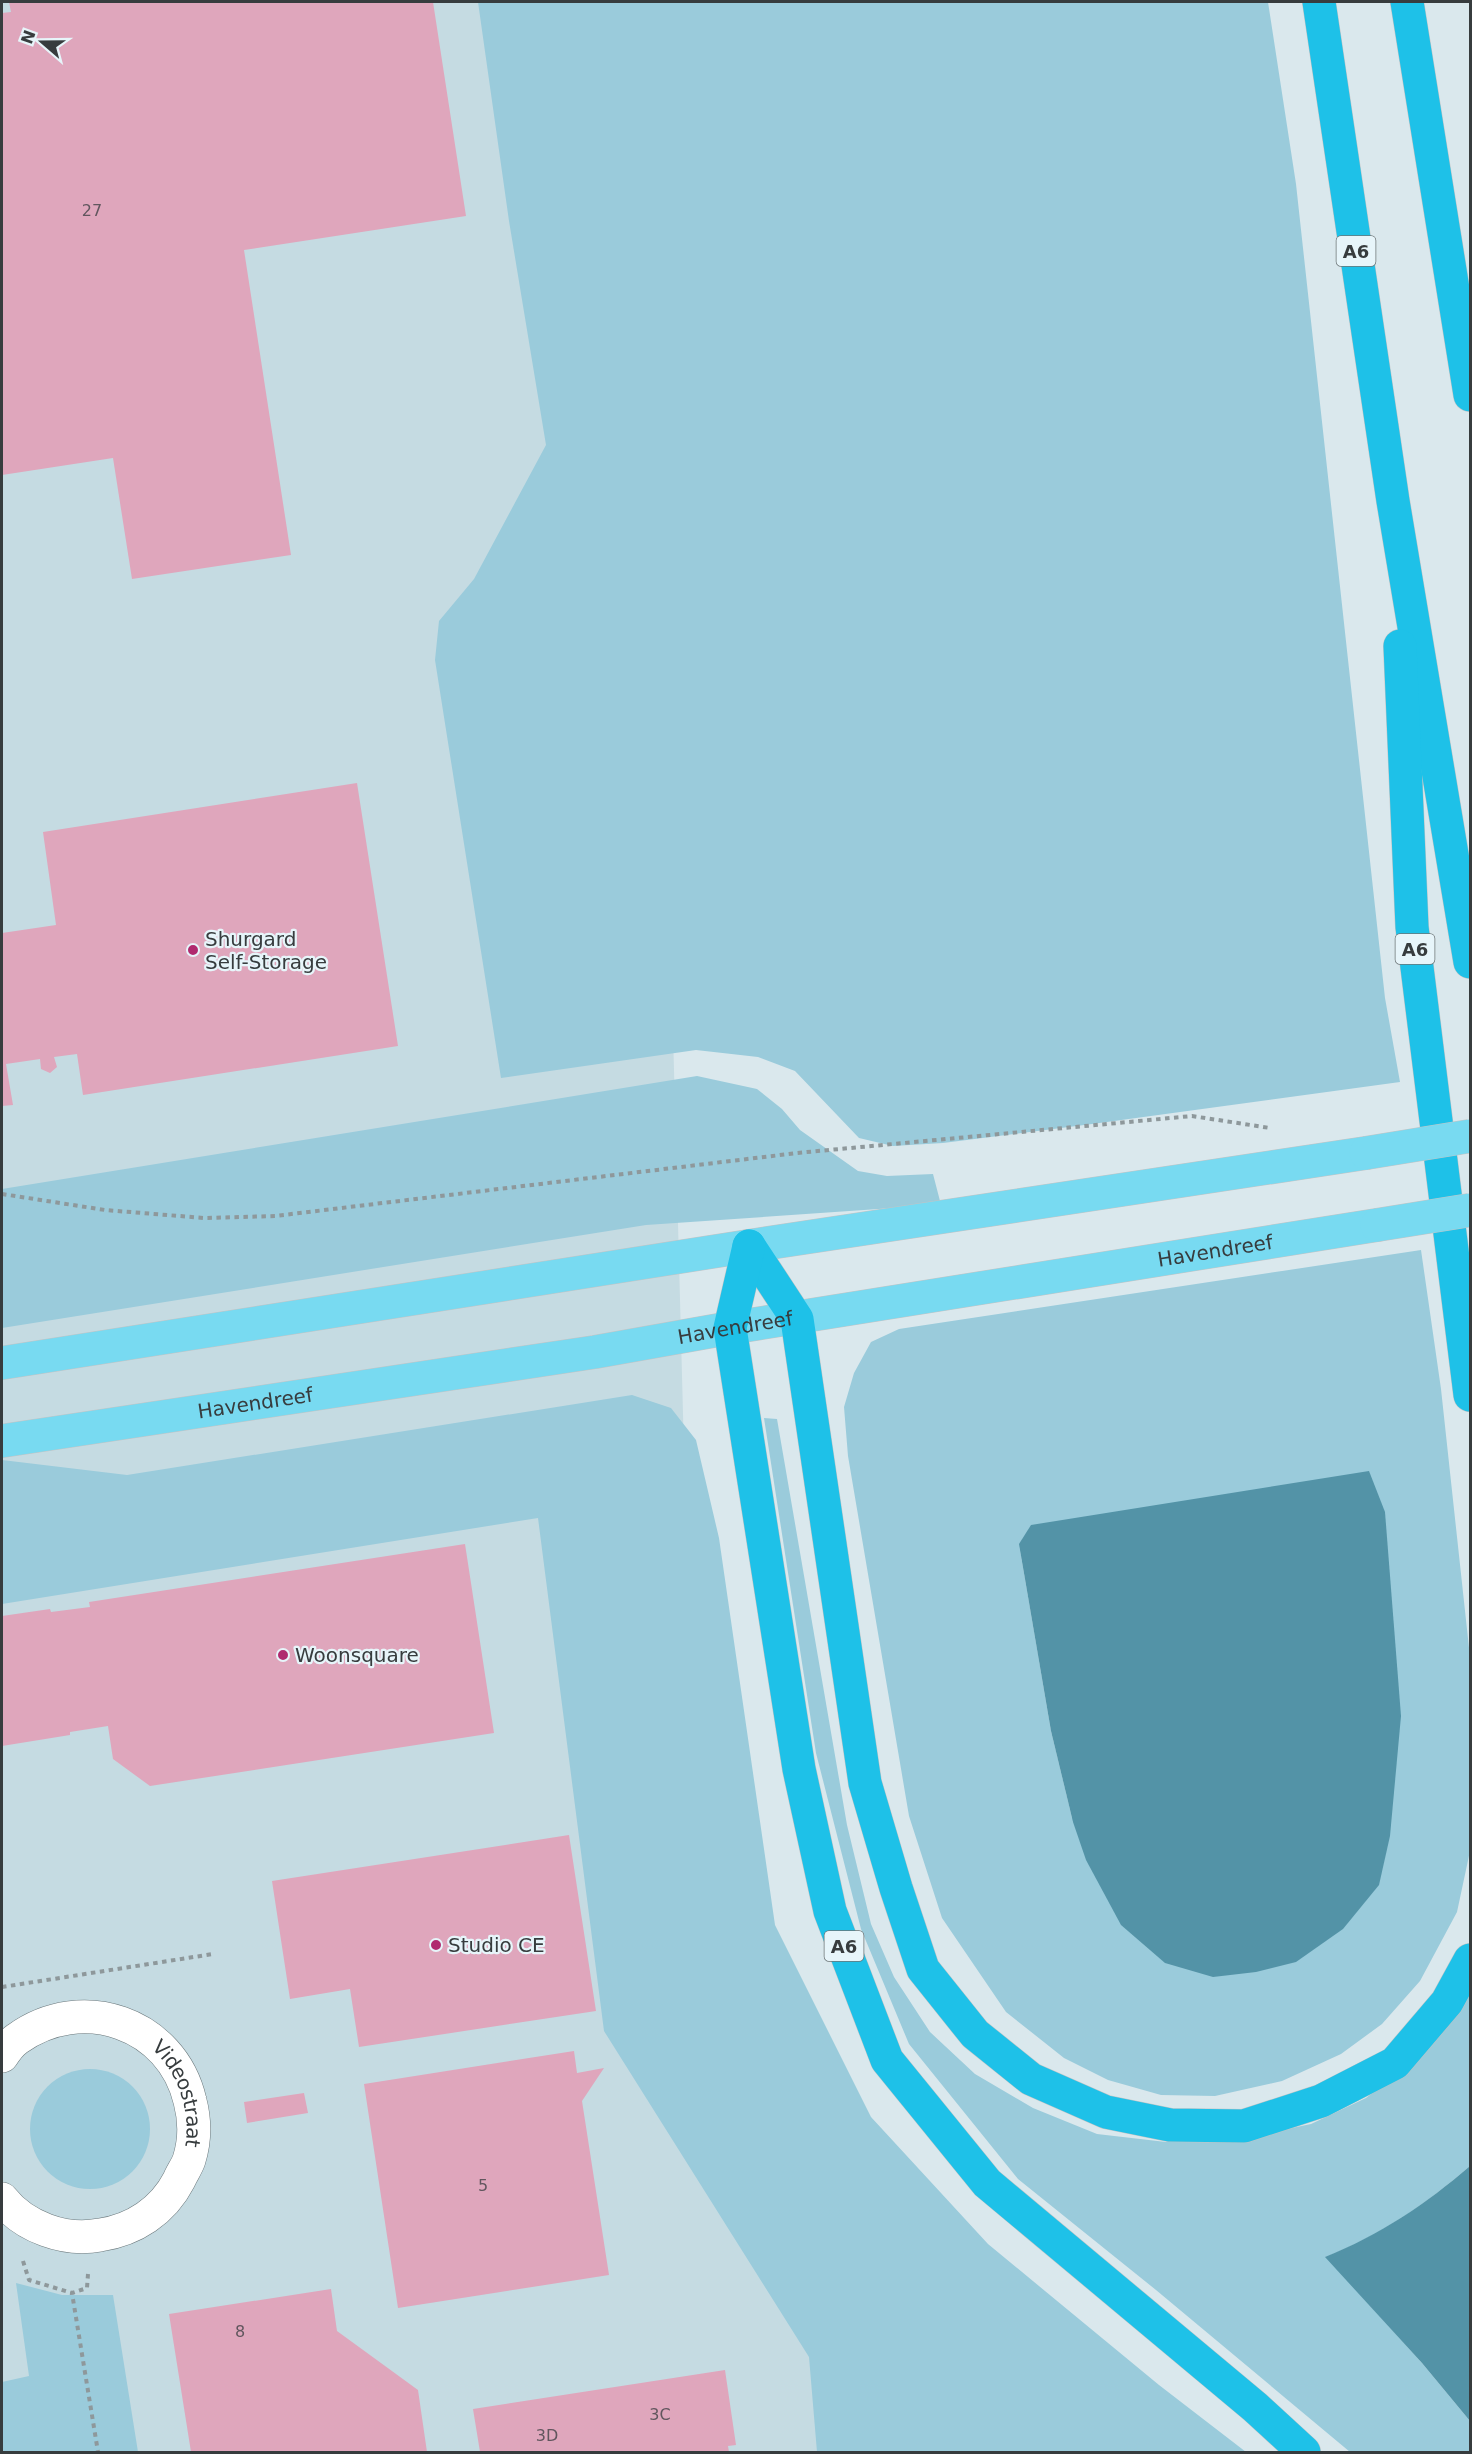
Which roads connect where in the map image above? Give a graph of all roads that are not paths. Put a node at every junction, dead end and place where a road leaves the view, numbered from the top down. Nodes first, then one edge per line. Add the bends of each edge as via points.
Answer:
1 (1319, 2) edge
2 (1407, 2) edge
3 (1470, 395) edge
4 (1394, 501) junction
5 (1470, 962) edge
6 (1470, 1136) edge
7 (1470, 1210) edge
8 (749, 1246) junction
9 (797, 1319) junction
10 (730, 1328) junction
11 (2, 1363) edge
12 (1470, 1395) edge
13 (2, 1441) edge
14 (1470, 1960) edge
15 (2, 2056) edge
16 (2, 2199) edge
17 (1304, 2452) edge

1 - 4 highway, A6
2 - 3 highway
4 - 5 highway, A6
4 - 12 highway, A6 via 1412,927
6 - 8 main road, bridge
7 - 9 main road, Havendreef, bridge
8 - 9 highway
8 - 10 highway
8 - 11 main road
9 - 10 main road, Havendreef
9 - 14 highway via 865,1783 923,1969 975,2034 1031,2079 1106,2112 1170,2125 1244,2126 1321,2101 1395,2063 1447,2002
10 - 13 main road, Havendreef via 584,1354
10 - 17 highway, A6 via 799,1770 830,1911 887,2060 987,2183
15 - 16 street, Videostraat via 16,2039 51,2020 91,2016 130,2025 163,2048 186,2081 195,2120 189,2160 171,2195 135,2225 91,2237 67,2236 22,2218

